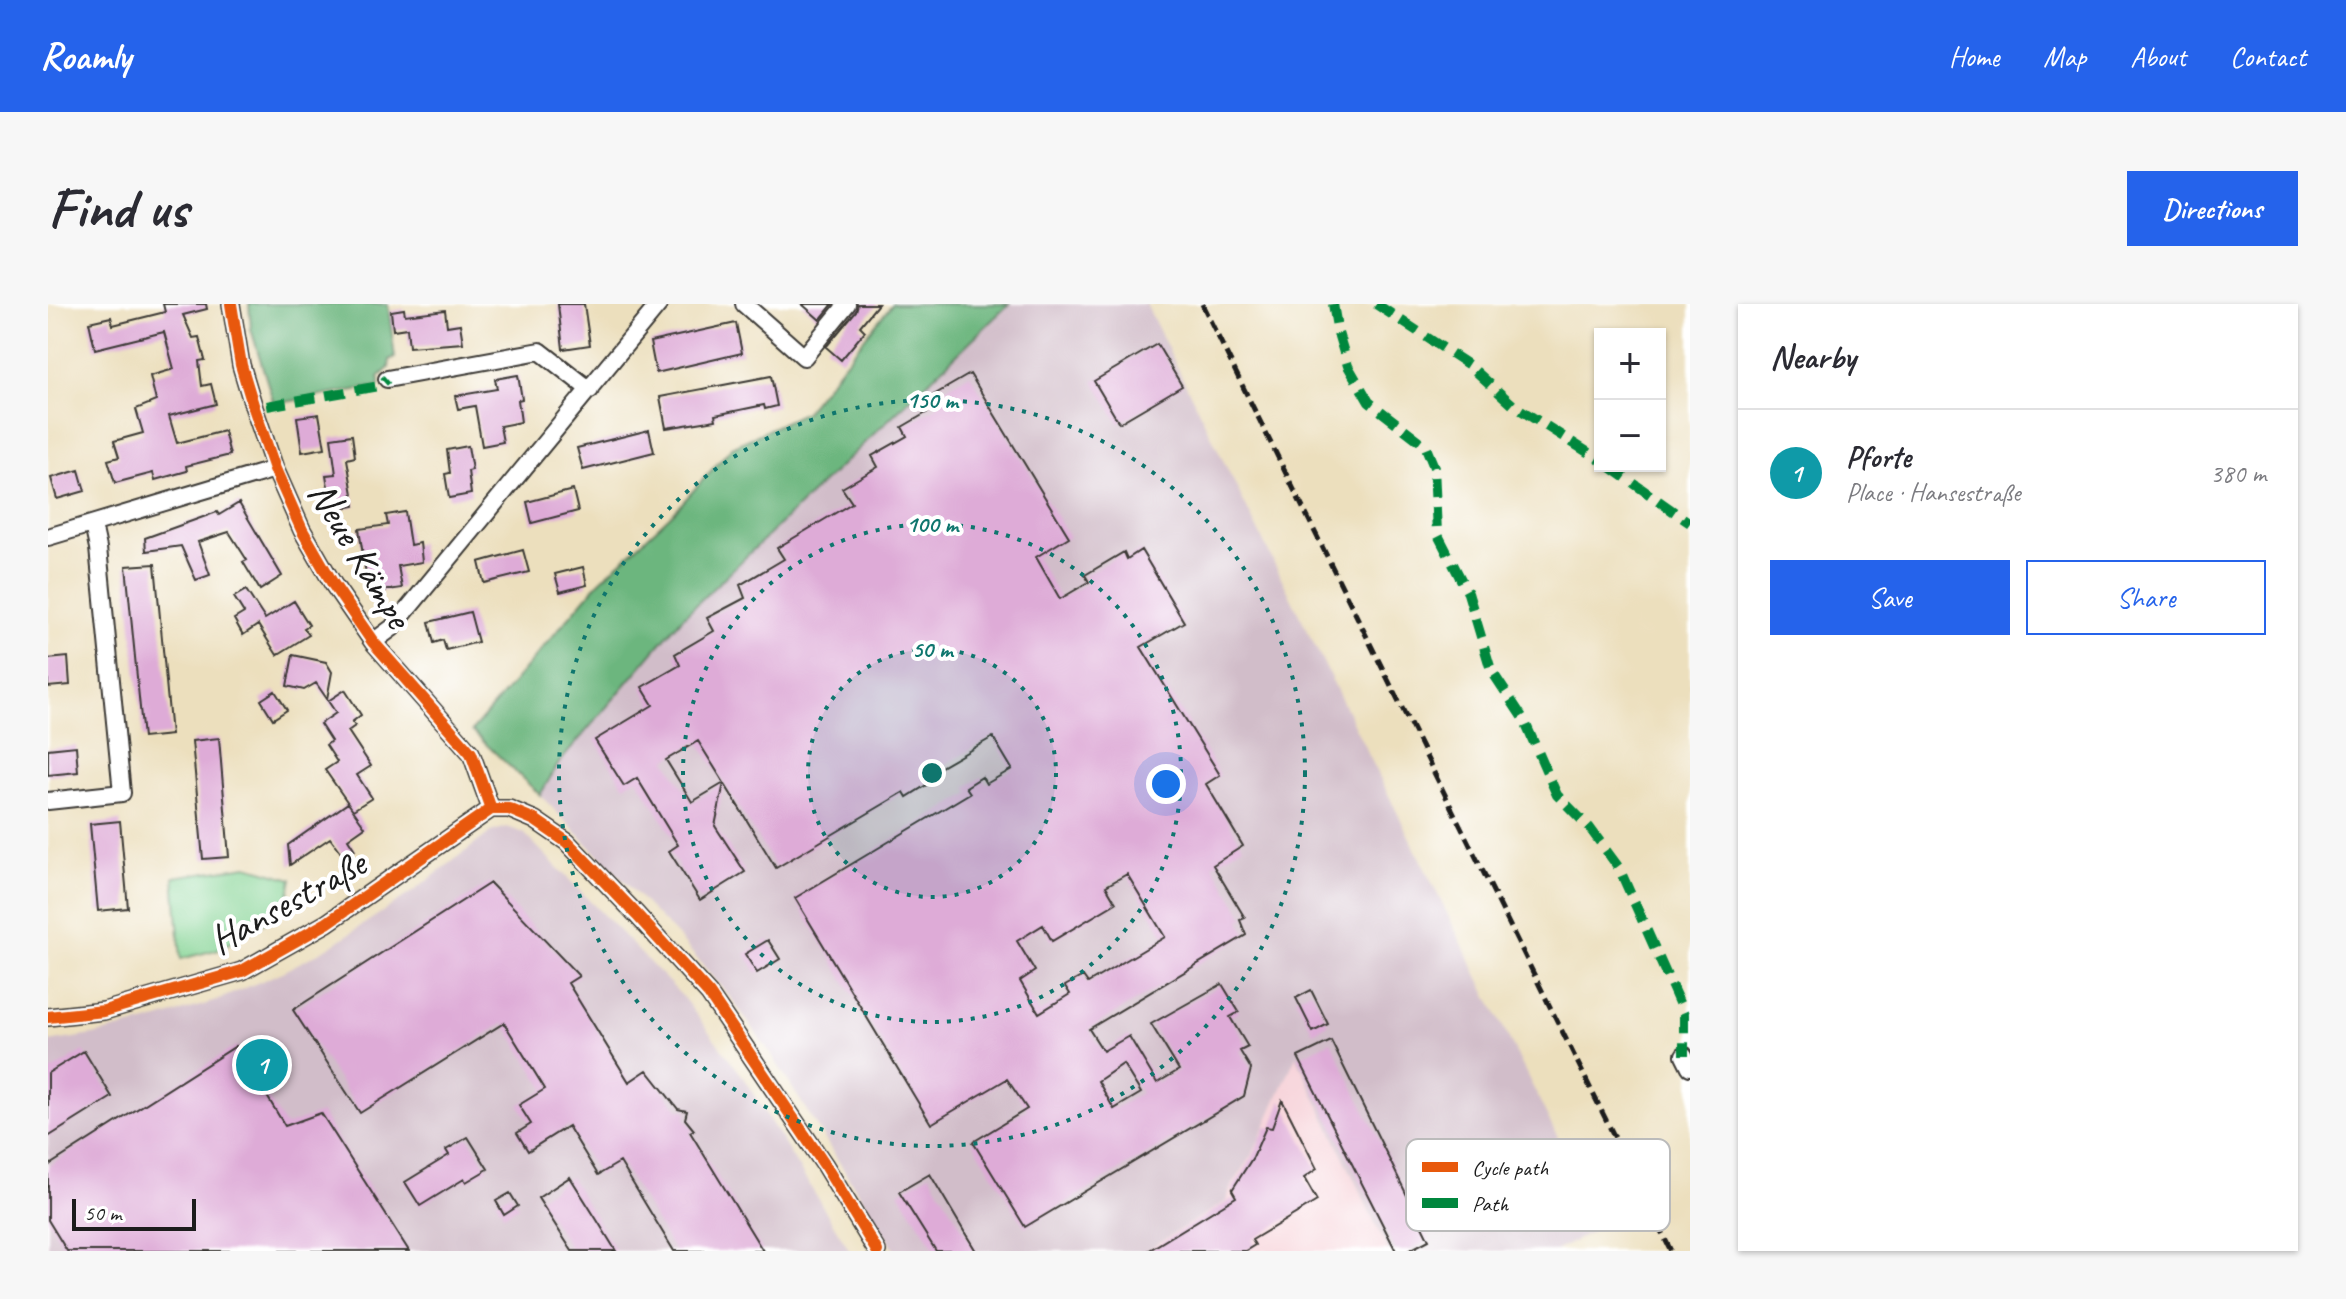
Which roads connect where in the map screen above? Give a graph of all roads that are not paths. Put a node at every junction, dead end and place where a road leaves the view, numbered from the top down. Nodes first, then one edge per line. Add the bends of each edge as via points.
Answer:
1 (231, 304) edge
2 (659, 304) edge
3 (744, 304) edge
4 (847, 304) edge
5 (387, 379) dead end
6 (590, 390) junction
7 (275, 469) junction
8 (93, 525) junction
9 (48, 537) edge
10 (373, 642) junction
11 (48, 801) edge
12 (491, 809) junction
13 (48, 1017) edge
14 (877, 1251) edge

1 - 7 street, Neue Kämpe via 241,365
2 - 6 street
3 - 4 street via 804,357
5 - 6 street via 540,351
6 - 10 street via 392,628
7 - 8 street
7 - 10 street, Neue Kämpe via 302,530
8 - 9 street
8 - 11 street via 122,793
10 - 12 street, Neue Kämpe via 471,753
12 - 13 street, Hansestraße via 339,916 242,971 104,1011
12 - 14 street via 509,809 535,820 567,842 709,994

